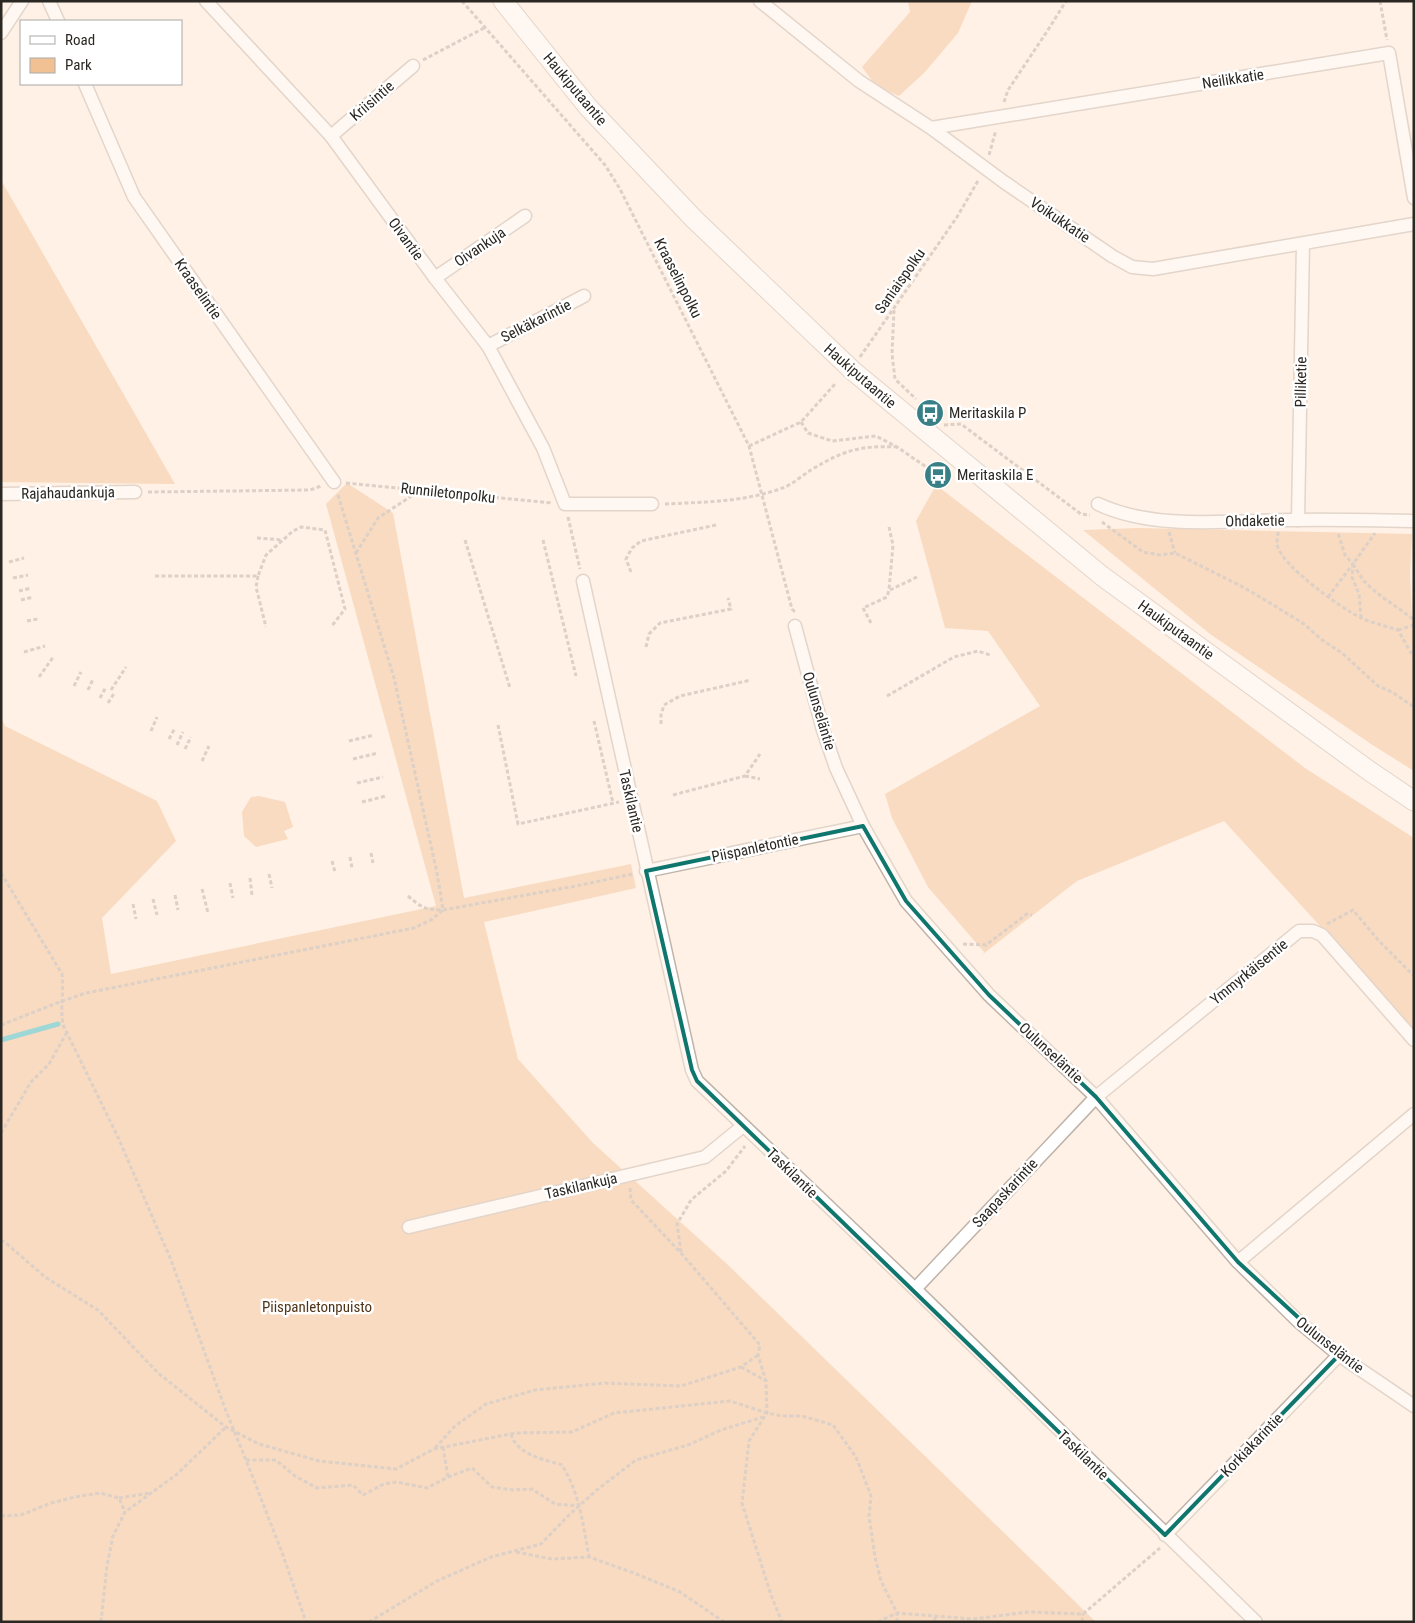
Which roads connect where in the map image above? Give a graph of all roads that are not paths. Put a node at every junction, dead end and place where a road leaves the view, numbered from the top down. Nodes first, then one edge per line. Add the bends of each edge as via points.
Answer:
1 (22, 1) edge
2 (49, 1) edge
3 (206, 1) edge
4 (503, 1) edge
5 (760, 1) edge
6 (58, 20) edge
7 (1, 33) edge
8 (413, 66) road end
9 (85, 85) edge
10 (931, 128) junction
11 (331, 136) junction
12 (1414, 198) edge
13 (525, 216) dead end
14 (1414, 224) edge
15 (1303, 244) junction
16 (435, 278) junction
17 (584, 296) dead end
18 (488, 346) junction
19 (334, 482) road end
20 (135, 492) road end
21 (1, 494) edge
22 (652, 504) road end
23 (1096, 510) road end
24 (1298, 520) junction
25 (1414, 521) edge
26 (583, 581) road end
27 (797, 621) road end
28 (1414, 801) edge
29 (863, 826) junction
30 (646, 871) junction
31 (1414, 1040) edge
32 (1096, 1097) junction
33 (1414, 1114) edge
34 (748, 1130) junction
35 (409, 1227) dead end
36 (1238, 1262) junction
37 (915, 1289) junction
38 (1339, 1355) junction
39 (1414, 1406) edge
40 (1167, 1537) junction
41 (1256, 1622) edge

1 - 7 street
2 - 6 street
3 - 11 street, Oivantie
4 - 28 main road, Haukiputaantie via 588,107 694,219 853,371 1102,576
5 - 10 street, Voikukkatie via 859,81
8 - 11 street, Kriisintie
9 - 19 street, Kraaselintie via 134,197
10 - 12 street, Neilikkatie via 1389,53
10 - 15 street, Voikukkatie via 1004,182 1132,267 1153,269
11 - 16 street, Oivantie
13 - 16 street, Oivankuja
14 - 15 street, Voikukkatie
15 - 24 street, Pilliketie
16 - 18 street, Oivantie
17 - 18 street, Selkäkarintie
18 - 22 street, Oivantie via 543,448 565,504
20 - 21 street, Rajahaudankuja
23 - 24 street, Ohdaketie via 1184,523
24 - 25 street, Ohdaketie
26 - 30 street, Taskilantie
27 - 29 street, Oulunseläntie via 823,730 836,768
29 - 30 street, Piispanletontie
29 - 32 street, Oulunseläntie via 906,901 989,995
30 - 34 street, Taskilantie via 692,1070 698,1081
31 - 32 street, Ymmyrkäisentie via 1322,935 1299,931
32 - 36 street, Oulunseläntie
32 - 37 street, Saapaskarintie
33 - 36 street
34 - 35 street, Taskilankuja via 705,1157
34 - 37 street, Taskilantie
36 - 38 street, Oulunseläntie
37 - 40 street, Taskilantie
38 - 39 street, Oulunseläntie
38 - 40 street, Korkiakarintie
40 - 41 street, Taskilantie

